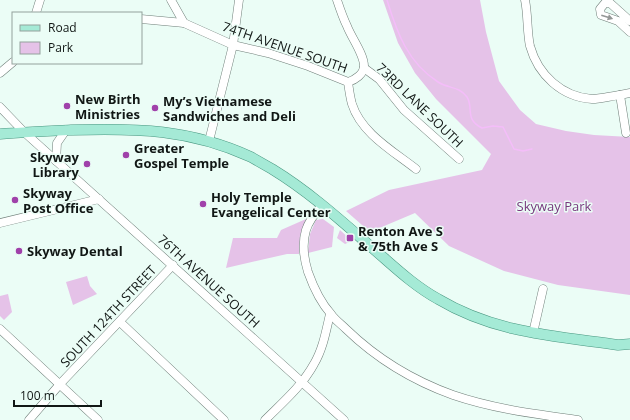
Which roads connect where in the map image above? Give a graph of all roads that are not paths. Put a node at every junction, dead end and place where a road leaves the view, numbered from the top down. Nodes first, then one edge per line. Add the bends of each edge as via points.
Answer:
1 (40, 0) edge
2 (171, 0) edge
3 (239, 0) edge
4 (337, 0) edge
5 (525, 0) edge
6 (36, 12) edge
7 (142, 19) edge
8 (630, 21) edge
9 (184, 22) junction
10 (630, 32) edge
11 (233, 45) junction
12 (12, 63) edge
13 (364, 68) junction
14 (0, 73) edge
15 (348, 82) junction
16 (630, 93) edge
17 (620, 95) junction
18 (0, 107) edge
19 (66, 130) junction
20 (24, 132) junction
21 (626, 133) dead end
22 (0, 134) edge
23 (209, 141) junction
24 (459, 160) dead end
25 (56, 161) junction
26 (416, 170) dead end
27 (99, 199) junction
28 (322, 205) junction
29 (0, 223) edge
30 (173, 265) junction
31 (543, 289) dead end
32 (330, 314) junction
33 (120, 322) junction
34 (0, 328) edge
35 (533, 334) junction
36 (630, 344) edge
37 (302, 382) junction
38 (60, 384) junction
39 (29, 420) edge
40 (98, 420) edge
41 (224, 420) edge
42 (265, 420) edge
43 (344, 420) edge
44 (578, 420) edge

1 - 6 street
2 - 9 street
3 - 11 street
4 - 13 street via 363,58
5 - 17 street via 534,59 550,80 581,97 594,99
7 - 9 street
8 -> 10 street via 610,3 605,3 600,8 601,15 618,21
9 - 11 street, 74TH AVENUE SOUTH
11 - 15 street, 74TH AVENUE SOUTH via 308,66
11 - 23 street
12 - 14 street
13 - 15 street, 74TH AVENUE SOUTH via 358,78
13 - 24 street, 73RD LANE SOUTH via 379,79 404,110
15 - 26 street via 352,104 364,125 374,137
16 - 17 street
17 - 21 street
18 - 20 street, 76TH AVENUE SOUTH
19 - 20 main road
19 - 23 main road via 148,130
19 - 25 street via 57,143
20 - 22 main road
20 - 25 street, 76TH AVENUE SOUTH
23 - 28 main road via 252,158 292,182
25 - 27 street, 76TH AVENUE SOUTH
27 - 29 street
27 - 30 street, 76TH AVENUE SOUTH
28 - 32 street via 306,229 304,256 311,279
28 - 35 main road via 409,280 437,299 481,320
30 - 33 street, SOUTH 124TH STREET
30 - 37 street, 76TH AVENUE SOUTH
31 - 35 street
32 - 37 street via 320,351
32 - 44 street via 369,349 392,365 453,395 505,409
33 - 38 street, SOUTH 124TH STREET
33 - 41 street
34 - 38 street
35 - 36 main road via 618,345
37 - 42 street
37 - 43 street, 76TH AVENUE SOUTH
38 - 39 street, SOUTH 124TH STREET
38 - 40 street

